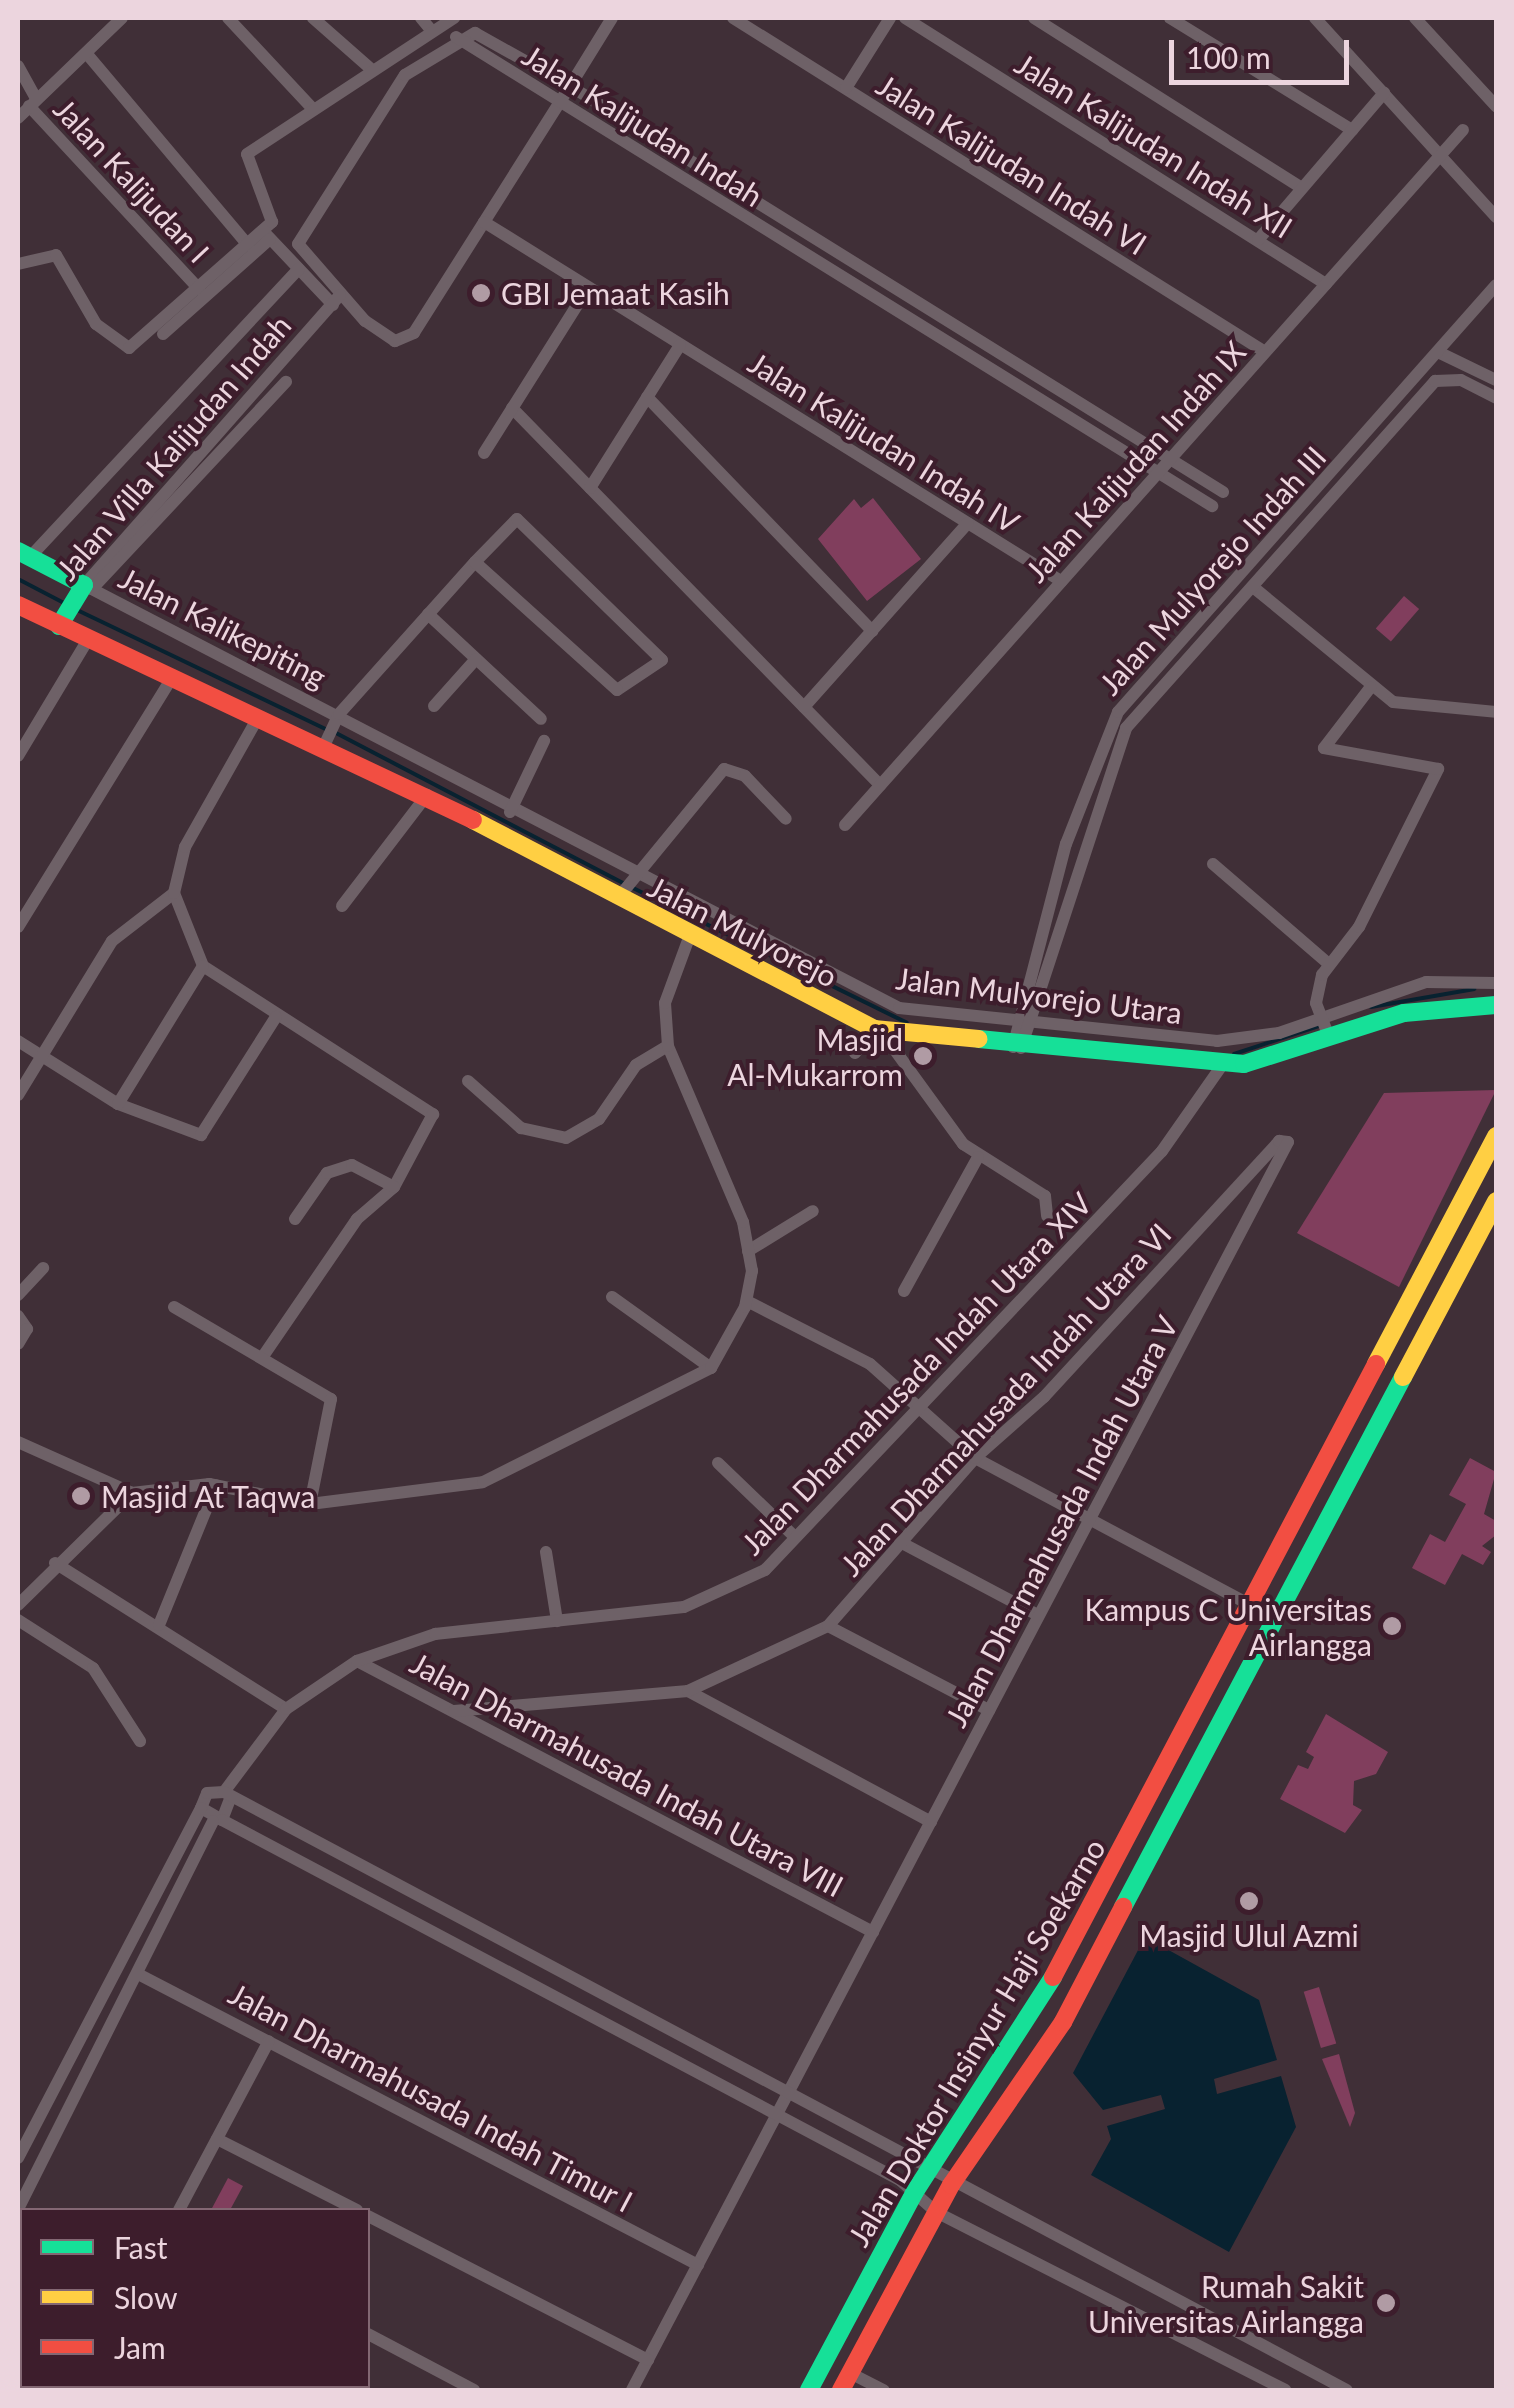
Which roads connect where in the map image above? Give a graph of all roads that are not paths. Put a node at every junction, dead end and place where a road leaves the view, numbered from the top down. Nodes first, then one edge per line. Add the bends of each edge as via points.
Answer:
1 (122, 18) edge
2 (228, 18) edge
3 (313, 18) edge
4 (421, 18) edge
5 (454, 18) edge
6 (612, 18) edge
7 (733, 18) edge
8 (890, 18) edge
9 (905, 18) edge
10 (1034, 18) edge
11 (1170, 18) edge
12 (1301, 18) edge
13 (1316, 18) edge
14 (1416, 18) edge
15 (432, 31) junction
16 (456, 38) junction
17 (1334, 38) junction
18 (87, 54) junction
19 (18, 66) edge
20 (370, 68) junction
21 (570, 86) junction
22 (846, 88) junction
23 (1384, 93) junction
24 (33, 102) junction
25 (559, 103) junction
26 (1496, 106) edge
27 (312, 108) junction
28 (18, 118) edge
29 (1352, 130) junction
30 (1463, 130) dead end
31 (1440, 155) junction
32 (1302, 188) junction
33 (1496, 217) edge
34 (484, 222) junction
35 (267, 235) junction
36 (1258, 240) junction
37 (248, 245) junction
38 (18, 264) edge
39 (298, 269) junction
40 (1326, 284) junction
41 (1496, 286) edge
42 (588, 288) junction
43 (200, 289) junction
44 (338, 302) junction
45 (163, 334) dead end
46 (680, 345) junction
47 (1265, 352) junction
48 (1438, 352) junction
49 (286, 382) dead end
50 (1495, 390) edge
51 (647, 398) junction
52 (512, 408) junction
53 (484, 453) dead end
54 (1172, 457) junction
55 (1160, 471) junction
56 (590, 488) junction
57 (1223, 492) dead end
58 (1212, 506) dead end
59 (968, 523) junction
60 (24, 554) edge
61 (475, 562) junction
62 (1061, 581) junction
63 (1253, 587) junction
64 (85, 589) junction
65 (18, 605) edge
66 (428, 614) junction
67 (64, 618) junction
68 (872, 630) junction
69 (86, 641) junction
70 (476, 659) junction
71 (170, 681) junction
72 (1370, 688) junction
73 (434, 706) dead end
74 (804, 707) junction
75 (1496, 712) edge
76 (337, 716) junction
77 (540, 719) dead end
78 (254, 724) junction
79 (326, 741) junction
80 (544, 742) dead end
81 (18, 756) edge
82 (880, 785) junction
83 (427, 796) junction
84 (500, 817) junction
85 (786, 820) dead end
86 (844, 824) dead end
87 (1066, 844) junction
88 (1084, 849) junction
89 (1213, 864) dead end
90 (631, 877) junction
91 (174, 893) junction
92 (620, 895) junction
93 (342, 906) dead end
94 (18, 927) edge
95 (701, 928) junction
96 (1330, 964) junction
97 (203, 966) junction
98 (799, 976) junction
99 (1496, 983) edge
100 (1401, 1001) junction
101 (1496, 1006) edge
102 (276, 1017) junction
103 (1021, 1022) junction
104 (1325, 1027) junction
105 (877, 1030) junction
106 (18, 1042) edge
107 (1018, 1044) junction
108 (668, 1046) junction
109 (855, 1053) dead end
110 (42, 1057) junction
111 (1223, 1064) junction
112 (468, 1081) dead end
113 (18, 1095) edge
114 (118, 1104) junction
115 (1496, 1136) edge
116 (1279, 1141) joint
117 (978, 1157) junction
118 (394, 1187) junction
119 (1496, 1202) edge
120 (812, 1211) dead end
121 (1048, 1216) dead end
122 (295, 1219) dead end
123 (748, 1252) junction
124 (42, 1268) dead end
125 (904, 1291) dead end
126 (18, 1296) edge
127 (612, 1297) dead end
128 (747, 1301) junction
129 (174, 1307) dead end
130 (18, 1316) edge
131 (18, 1344) edge
132 (262, 1358) junction
133 (712, 1368) junction
134 (913, 1408) junction
135 (18, 1442) edge
136 (975, 1458) junction
137 (718, 1464) dead end
138 (216, 1486) junction
139 (132, 1493) junction
140 (310, 1504) junction
141 (1088, 1520) junction
142 (795, 1537) junction
143 (900, 1542) junction
144 (546, 1552) dead end
145 (55, 1563) junction
146 (18, 1605) edge
147 (1252, 1606) junction
148 (1038, 1615) junction
149 (18, 1620) edge
150 (556, 1620) junction
151 (159, 1625) junction
152 (828, 1626) junction
153 (357, 1662) junction
154 (688, 1691) junction
155 (286, 1709) junction
156 (989, 1710) junction
157 (454, 1711) junction
158 (140, 1741) dead end
159 (227, 1795) junction
160 (201, 1808) junction
161 (218, 1820) junction
162 (931, 1822) junction
163 (873, 1932) junction
164 (140, 1974) junction
165 (269, 2041) junction
166 (789, 2089) junction
167 (776, 2116) junction
168 (217, 2139) junction
169 (18, 2153) edge
170 (930, 2168) junction
171 (951, 2185) junction
172 (914, 2193) junction
173 (180, 2208) edge
174 (352, 2208) edge
175 (18, 2210) edge
176 (936, 2212) junction
177 (370, 2217) edge
178 (698, 2265) junction
179 (370, 2335) edge
180 (648, 2360) junction
181 (846, 2382) edge
182 (474, 2390) edge
183 (632, 2390) edge
184 (809, 2390) edge
185 (884, 2390) edge
186 (1285, 2390) edge
187 (1347, 2390) edge

1 - 18 street
2 - 27 street
3 - 20 street
4 - 15 street
5 - 15 street
6 - 21 street
7 - 22 street, Jalan Kalijudan Indah VI
8 - 22 street
9 - 36 street, Jalan Kalijudan Indah XII
10 - 32 street
11 - 29 street
12 - 17 street
13 - 17 street
14 - 26 street
15 - 20 street
16 - 21 street, Jalan Kalijudan Indah via 496,40
16 - 25 street, Jalan Kalijudan Indah
16 - 44 street via 404,75 304,230 298,248
17 - 23 street
18 - 24 street
18 - 37 street
19 - 24 street, Jalan Kalijudan I
20 - 27 street
21 - 25 street
21 - 54 street, Jalan Kalijudan Indah
22 - 47 street, Jalan Kalijudan Indah VI
23 - 29 street
23 - 31 street
24 - 28 street
24 - 43 street, Jalan Kalijudan I
25 - 34 street
25 - 55 street, Jalan Kalijudan Indah
27 - 35 street via 244,160 273,212
29 - 32 street
30 - 31 street, Jalan Kalijudan Indah IX
31 - 33 street
31 - 40 street, Jalan Kalijudan Indah IX
32 - 36 street
34 - 42 street, Jalan Kalijudan Indah IV
34 - 44 street via 406,342
35 - 37 street
35 - 39 street
35 - 45 street
36 - 40 street, Jalan Kalijudan Indah XII
37 - 43 street
38 - 43 street via 56,255 96,324 124,350
39 - 44 street
39 - 60 street
40 - 47 street, Jalan Kalijudan Indah IX
41 - 48 street, Jalan Mulyorejo Indah III
42 - 46 street, Jalan Kalijudan Indah IV
42 - 52 street
44 - 64 street, Jalan Villa Kalijudan Indah
46 - 51 street
46 - 59 street, Jalan Kalijudan Indah IV
47 - 54 street, Jalan Kalijudan Indah IX
48 - 50 street
48 - 87 street, Jalan Mulyorejo Indah III via 1118,712
49 - 64 street, Jalan Villa Kalijudan Indah
50 - 63 street via 1447,376 1434,381
51 - 56 street
51 - 68 street
52 - 53 street
52 - 56 street
54 - 55 street, Jalan Kalijudan Indah IX
54 - 57 street, Jalan Kalijudan Indah
55 - 58 street, Jalan Kalijudan Indah
55 - 62 street, Jalan Kalijudan Indah IX
56 - 74 street
59 - 62 street, Jalan Kalijudan Indah IV
59 - 68 street
60 - 64 main road
61 - 61 street via 519,519 662,660 618,690
61 - 66 street
62 - 82 street, Jalan Kalijudan Indah IX
63 - 72 street
63 - 88 street via 1126,728
64 - 67 main road, Jalan Villa Kalijudan Indah
64 - 76 street, Jalan Kalikepiting
65 - 67 main road, Jalan Mulyorejo
66 - 70 street
66 - 76 street
67 - 69 main road, Jalan Mulyorejo
68 - 74 street
69 - 71 main road, Jalan Mulyorejo
69 - 81 street
70 - 73 street
70 - 77 street
71 - 78 main road, Jalan Mulyorejo
71 - 94 street
72 - 75 street via 1410,708
72 - 96 street via 1324,748 1438,769 1360,926
74 - 82 street
76 - 79 street
76 - 84 street, Jalan Mulyorejo Utara
78 - 79 main road, Jalan Mulyorejo
78 - 91 street via 185,847
79 - 83 main road, Jalan Mulyorejo
80 - 84 street
82 - 86 street, Jalan Kalijudan Indah IX
83 - 84 main road, Jalan Mulyorejo
83 - 93 street
84 - 90 street, Jalan Mulyorejo Utara
84 - 92 main road, Jalan Mulyorejo
85 - 90 street via 745,776 724,768
87 - 88 street
87 - 103 street, Jalan Mulyorejo Indah III
88 - 103 street
89 - 96 street
90 - 92 street
90 - 95 street, Jalan Mulyorejo Utara
91 - 97 street
91 - 110 street via 112,940
92 - 95 main road, Jalan Mulyorejo
95 - 98 main road, Jalan Mulyorejo
95 - 98 street, Jalan Mulyorejo Utara
95 - 108 street via 665,1003
96 - 104 street via 1316,991
97 - 102 street
97 - 114 street
98 - 103 street, Jalan Mulyorejo Utara via 899,1008
98 - 105 main road, Jalan Mulyorejo
99 - 100 street
100 - 101 main road, Jalan Mulyorejo
100 - 104 main road, Jalan Mulyorejo
102 - 114 street via 201,1135
102 - 118 street via 426,1104 428,1129
103 - 104 street, Jalan Mulyorejo Utara via 1217,1041
103 - 107 street, Jalan Mulyorejo Indah III
104 - 111 main road, Jalan Mulyorejo
105 - 107 main road, Jalan Mulyorejo
105 - 109 street
105 - 117 street
106 - 110 street
107 - 111 main road, Jalan Mulyorejo
108 - 112 street via 636,1064 600,1119 566,1138 522,1128
108 - 123 street
110 - 113 street
110 - 114 street
111 - 134 street, Jalan Dharmahusada Indah Utara XIV via 1162,1151 998,1330
115 - 147 main road, Jalan Doktor Insinyur Haji Soekarno
116 - 136 street, Jalan Dharmahusada Indah Utara VI via 1044,1397
116 - 141 street, Jalan Dharmahusada Indah Utara V via 1288,1146
117 - 121 street via 1045,1196
117 - 125 street
118 - 122 street via 352,1165 327,1173
118 - 132 street via 357,1219
119 - 171 main road, Jalan Doktor Insinyur Haji Soekarno via 1063,2022
120 - 123 street
123 - 128 street
124 - 126 street
127 - 133 street
128 - 133 street
128 - 134 street via 847,1348
129 - 132 street
130 - 131 street via 27,1329
132 - 140 street via 331,1399
133 - 140 street via 484,1482
134 - 136 street
134 - 142 street, Jalan Dharmahusada Indah Utara XIV
135 - 139 street
136 - 141 street
136 - 143 street, Jalan Dharmahusada Indah Utara VI
137 - 142 street
138 - 139 street
138 - 140 street
138 - 151 street
139 - 145 street
141 - 147 street
141 - 148 street, Jalan Dharmahusada Indah Utara V
142 - 150 street, Jalan Dharmahusada Indah Utara XIV via 751,1580 684,1607
143 - 148 street
143 - 152 street, Jalan Dharmahusada Indah Utara VI
144 - 150 street
145 - 146 street
145 - 151 street
147 - 170 main road, Jalan Doktor Insinyur Haji Soekarno via 1036,2008
148 - 156 street, Jalan Dharmahusada Indah Utara V
149 - 158 street via 92,1668
150 - 153 street, Jalan Dharmahusada Indah Utara XIV via 435,1634
151 - 155 street
152 - 154 street, Jalan Dharmahusada Indah Utara VI
152 - 156 street
153 - 155 street, Jalan Dharmahusada Indah Utara XIV
153 - 157 street, Jalan Dharmahusada Indah Utara VIII
154 - 157 street, Jalan Dharmahusada Indah Utara VI
154 - 162 street
155 - 159 street, Jalan Dharmahusada Indah Utara XIV
156 - 162 street, Jalan Dharmahusada Indah Utara V
157 - 163 street, Jalan Dharmahusada Indah Utara VIII
159 - 160 street via 207,1793
159 - 161 street
159 - 166 street
160 - 161 street
160 - 169 street
161 - 164 street
161 - 167 street
162 - 163 street, Jalan Dharmahusada Indah Utara V
163 - 166 street, Jalan Dharmahusada Indah Utara V
164 - 165 street, Jalan Dharmahusada Indah Timur I
164 - 175 street
165 - 168 street
165 - 178 street, Jalan Dharmahusada Indah Timur I
166 - 167 street, Jalan Dharmahusada Indah Utara V
166 - 170 street
167 - 172 street
167 - 178 street, Jalan Dharmahusada Indah Utara V
168 - 173 street
168 - 174 street
170 - 171 street
170 - 172 main road, Jalan Doktor Insinyur Haji Soekarno
171 - 176 main road, Jalan Doktor Insinyur Haji Soekarno
171 - 187 street
172 - 176 street
172 - 184 main road, Jalan Doktor Insinyur Haji Soekarno
176 - 181 main road, Jalan Doktor Insinyur Haji Soekarno
176 - 186 street
177 - 180 street
178 - 180 street, Jalan Dharmahusada Indah Utara V
179 - 182 street
180 - 183 street, Jalan Dharmahusada Indah Utara V
181 - 185 street

